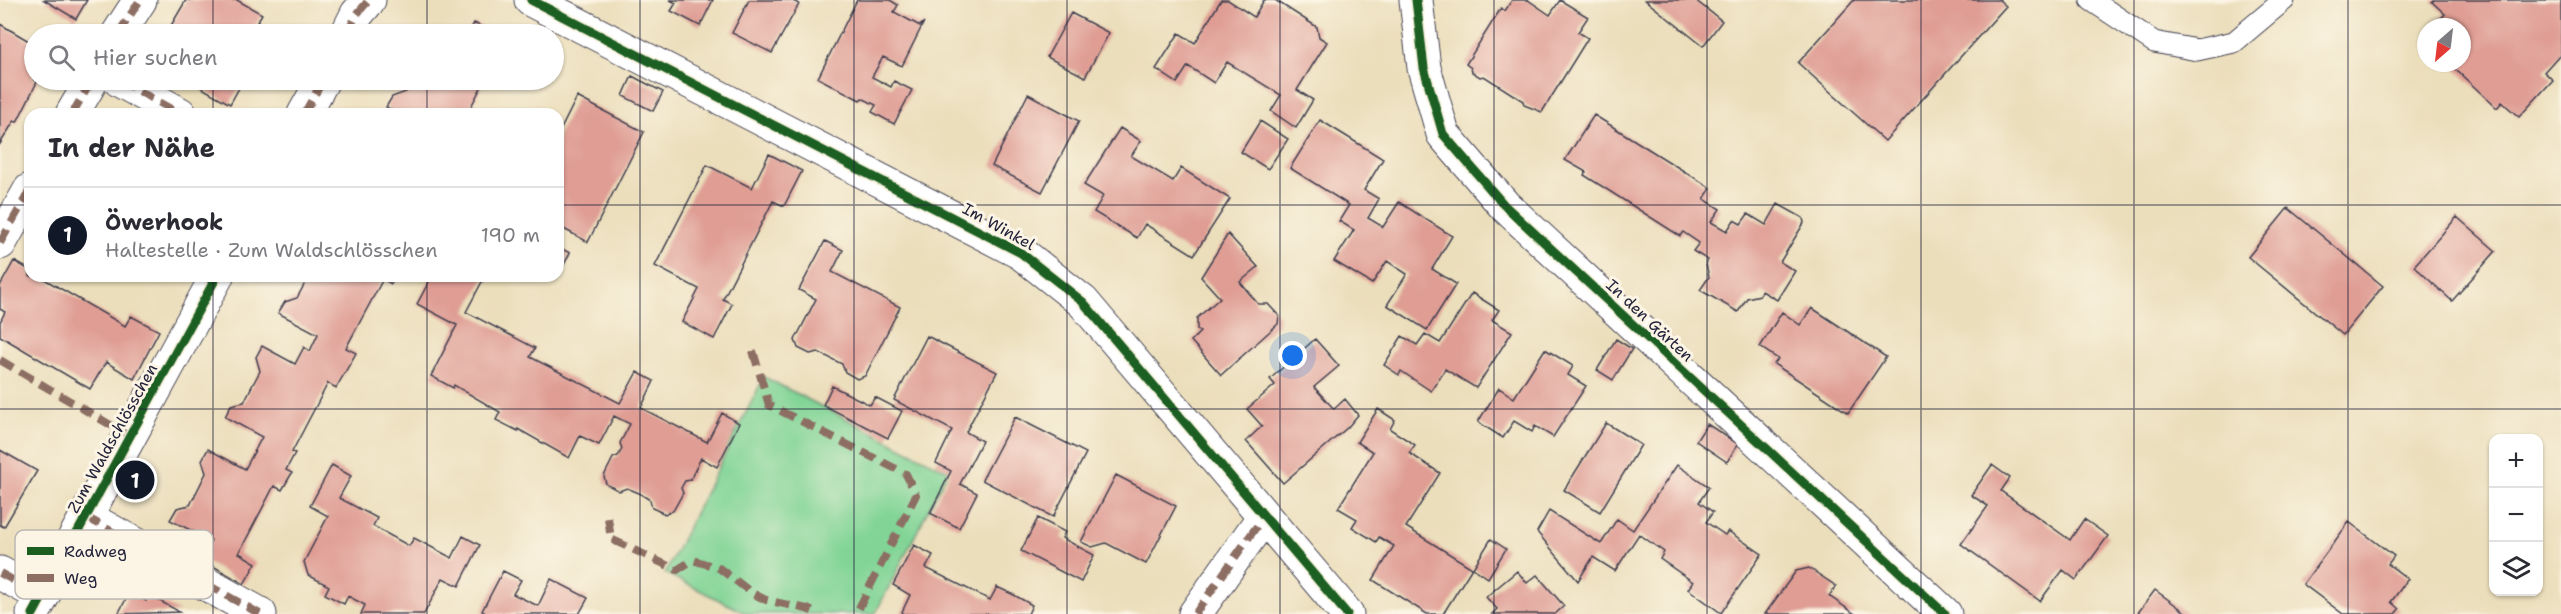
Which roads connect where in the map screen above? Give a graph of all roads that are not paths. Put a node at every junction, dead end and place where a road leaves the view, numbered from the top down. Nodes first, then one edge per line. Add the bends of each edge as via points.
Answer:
1 (140, 0) edge
2 (369, 0) edge
3 (531, 0) edge
4 (1416, 0) edge
5 (2091, 0) edge
6 (2284, 0) edge
7 (124, 24) edge
8 (352, 24) edge
9 (86, 90) edge
10 (137, 90) edge
11 (317, 90) edge
12 (76, 108) edge
13 (169, 108) edge
14 (307, 108) edge
15 (24, 201) edge
16 (0, 243) edge
17 (215, 282) edge
18 (1264, 516) junction
19 (86, 517) junction
20 (79, 530) edge
21 (109, 530) edge
22 (0, 573) edge
23 (15, 586) edge
24 (213, 588) edge
25 (260, 614) edge
26 (1195, 614) edge
27 (1347, 614) edge
28 (1945, 614) edge

1 - 7 street
2 - 8 street
3 - 18 street, Im Winkel via 1021,253 1083,302
4 - 28 street, In den Gärten via 1424,68 1443,134 1504,205
5 - 6 lane via 2154,42 2196,50 2234,42
9 - 12 street
10 - 13 street
11 - 14 street
15 - 16 street
17 - 19 street, Zum Waldschlösschen
18 - 26 street
18 - 27 street, Im Winkel
19 - 20 street, Zum Waldschlösschen
19 - 21 street
22 - 23 street
24 - 25 street

